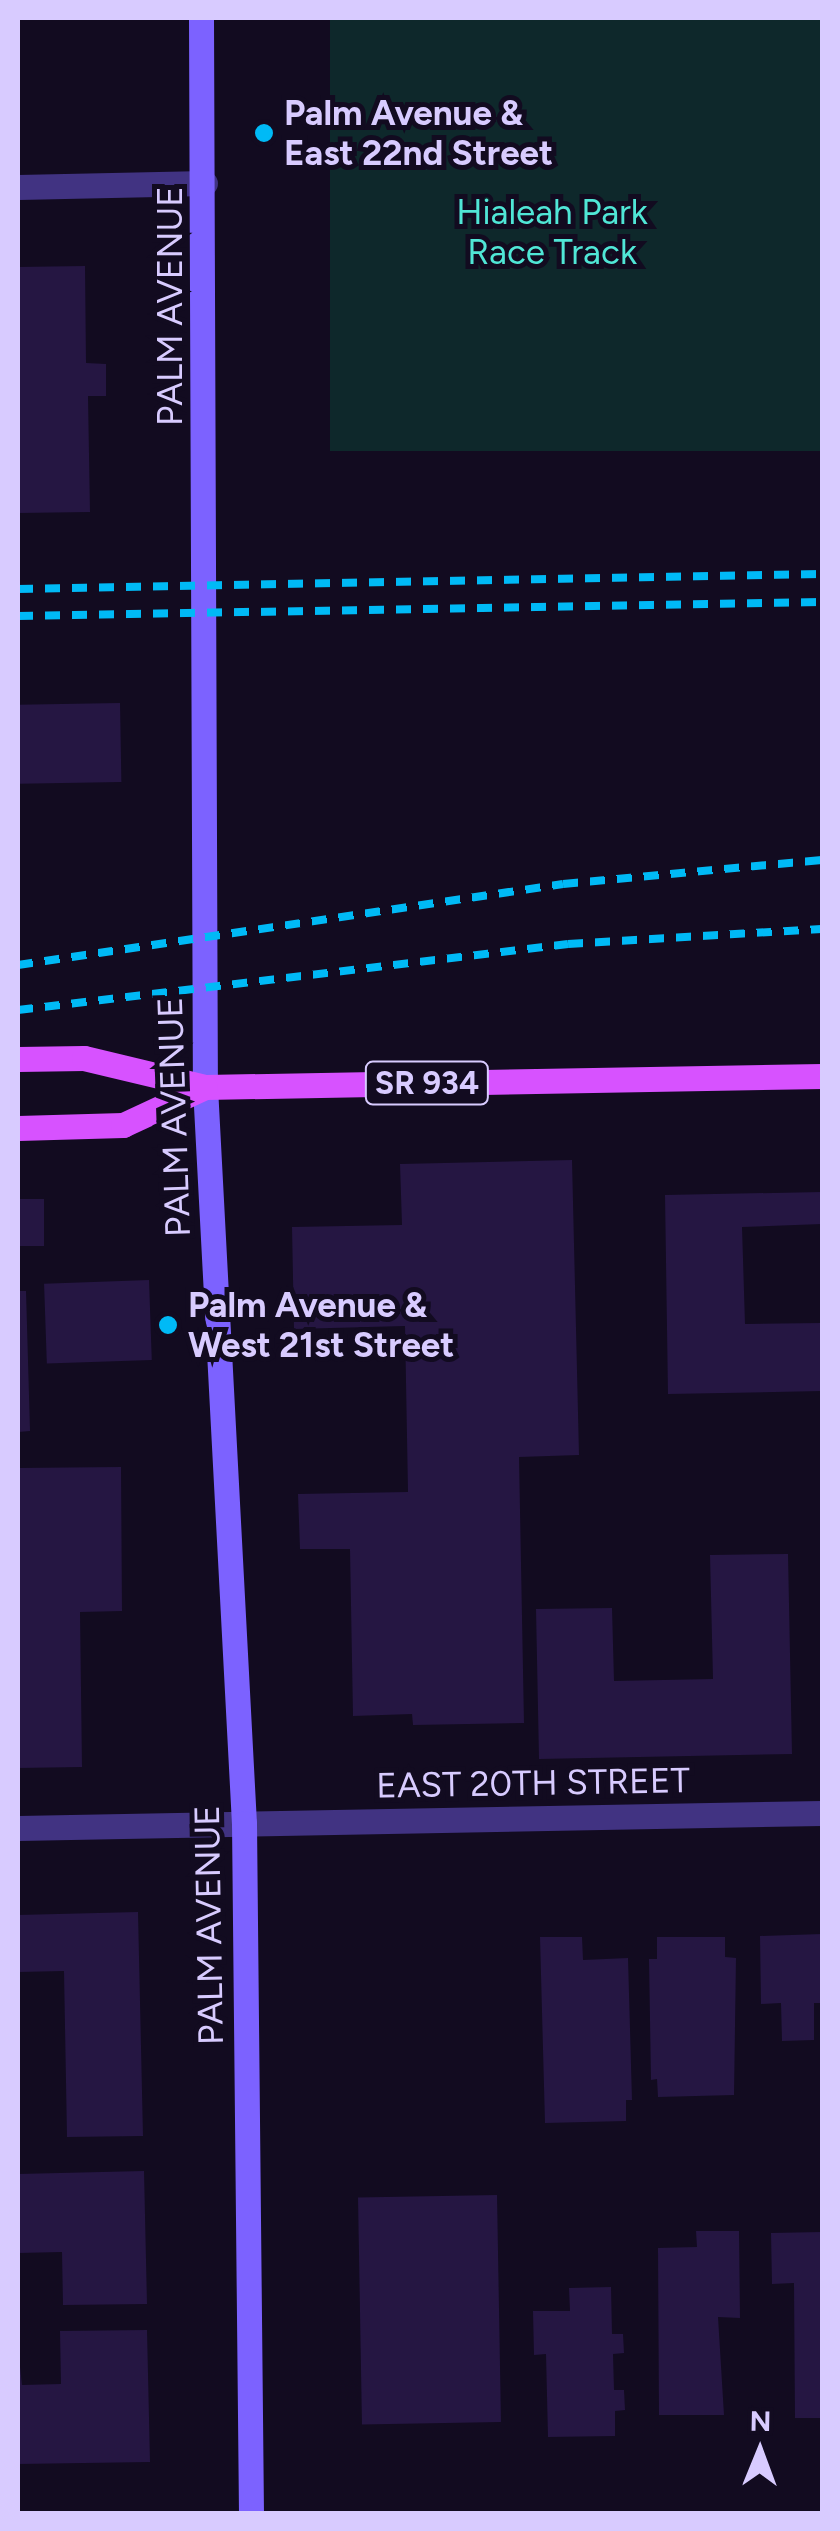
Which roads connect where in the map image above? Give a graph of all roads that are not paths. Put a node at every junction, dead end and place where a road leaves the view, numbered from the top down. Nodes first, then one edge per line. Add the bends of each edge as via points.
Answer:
1 (201, 18) edge
2 (205, 183) junction
3 (18, 187) edge
4 (18, 1058) edge
5 (822, 1076) edge
6 (204, 1088) junction
7 (18, 1128) edge
8 (822, 1813) edge
9 (244, 1823) junction
10 (18, 1828) edge
11 (251, 2514) edge

1 - 2 main road, PALM AVENUE
2 - 3 street
2 - 6 main road, PALM AVENUE
4 - 6 main road, SR 934 via 84,1058
5 - 6 main road, SR 934
6 - 7 main road, SR 934 via 123,1125
6 - 9 main road, PALM AVENUE
8 - 9 street, EAST 20TH STREET
9 - 10 street, EAST 20TH STREET
9 - 11 main road, PALM AVENUE

